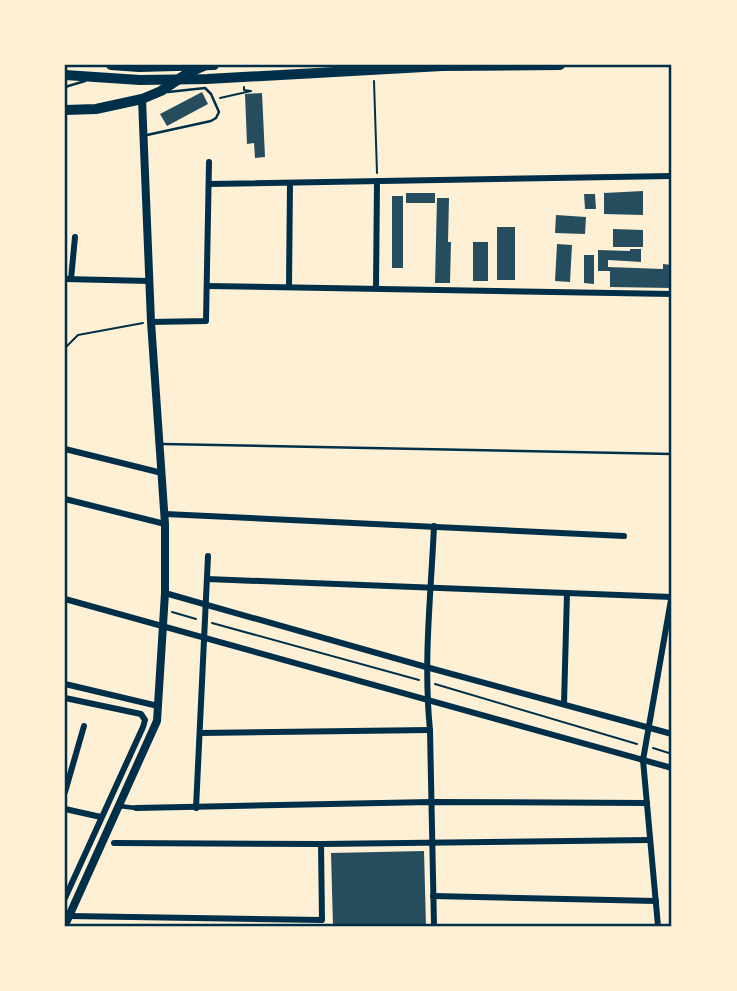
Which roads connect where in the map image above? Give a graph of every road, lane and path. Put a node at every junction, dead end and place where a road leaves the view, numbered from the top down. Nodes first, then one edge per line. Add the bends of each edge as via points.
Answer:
1 (114, 65) edge
2 (206, 65) edge
3 (214, 65) edge
4 (560, 65) edge
5 (65, 75) edge
6 (374, 76) dead end
7 (65, 87) edge
8 (244, 90) dead end
9 (154, 94) junction
10 (142, 99) junction
11 (214, 99) junction
12 (65, 110) edge
13 (144, 136) junction
14 (209, 162) dead end
15 (672, 176) edge
16 (377, 181) junction
17 (290, 183) junction
18 (209, 184) junction
19 (75, 237) dead end
20 (68, 279) edge
21 (149, 281) junction
22 (207, 286) junction
23 (289, 286) junction
24 (376, 288) junction
25 (672, 294) edge
26 (151, 322) junction
27 (65, 348) edge
28 (160, 444) junction
29 (65, 449) edge
30 (672, 454) edge
31 (162, 473) junction
32 (65, 499) edge
33 (165, 514) junction
34 (166, 524) junction
35 (435, 526) junction
36 (624, 536) dead end
37 (208, 556) dead end
38 (207, 579) junction
39 (432, 588) junction
40 (165, 593) junction
41 (567, 593) junction
42 (672, 595) edge
43 (65, 599) edge
44 (206, 604) junction
45 (164, 626) junction
46 (204, 637) junction
47 (426, 667) junction
48 (65, 684) edge
49 (65, 698) edge
50 (427, 701) junction
51 (564, 704) junction
52 (158, 706) junction
53 (84, 726) dead end
54 (648, 727) junction
55 (430, 730) junction
56 (200, 733) junction
57 (672, 734) edge
58 (643, 760) junction
59 (672, 768) edge
60 (65, 792) edge
61 (431, 802) junction
62 (647, 803) junction
63 (119, 806) junction
64 (136, 808) joint
65 (196, 808) junction
66 (65, 809) edge
67 (101, 817) junction
68 (650, 840) junction
69 (102, 842) junction
70 (114, 843) joint
71 (432, 843) junction
72 (321, 844) junction
73 (433, 896) junction
74 (65, 898) edge
75 (656, 901) junction
76 (69, 916) junction
77 (65, 925) edge
78 (434, 926) edge
79 (658, 926) edge

1 - 3 highway
1 - 7 lane via 99,76
2 - 9 highway
4 - 5 highway via 442,66 207,79
6 - 16 path
8 - 11 path via 251,91
9 - 10 highway
9 - 11 lane via 205,88
10 - 12 highway
10 - 13 street
11 - 13 lane via 219,112 211,121
13 - 21 street
14 - 18 street
15 - 16 street
16 - 17 street
16 - 24 street
17 - 18 street
17 - 23 street
18 - 22 street
19 - 20 street
20 - 21 street
21 - 26 street
22 - 23 street
22 - 26 street via 206,321
23 - 24 street
24 - 25 street
26 - 27 path via 78,335
26 - 28 street
28 - 30 lane
28 - 31 street
29 - 31 street
31 - 33 street
32 - 34 street
33 - 34 street
33 - 35 street
34 - 40 street
35 - 36 street
35 - 39 street
37 - 38 street
38 - 39 street
38 - 44 street
39 - 41 street
39 - 47 street
40 - 44 street
40 - 45 street
41 - 42 street
41 - 51 street
42 - 54 street
43 - 45 street
44 - 46 street
44 - 47 street
45 - 46 street
45 - 52 street
46 - 50 street
46 - 56 street
47 - 50 street
47 - 51 street
48 - 52 street
49 - 67 street via 141,714 145,720
50 - 55 street
50 - 58 street
51 - 54 street
52 - 63 street via 157,721
53 - 60 street
54 - 57 street
54 - 58 street
55 - 56 street
55 - 61 street
56 - 65 street
58 - 59 street
58 - 62 street
61 - 62 street
61 - 65 street
61 - 71 street
62 - 68 street
63 - 64 street
63 - 69 street
64 - 65 street
66 - 67 street
67 - 74 street
68 - 71 street
68 - 75 street
69 - 70 street
69 - 76 street
70 - 72 street
71 - 72 street
71 - 73 street
72 - 76 street via 322,920
73 - 75 street
73 - 78 street
75 - 79 street
76 - 77 street

